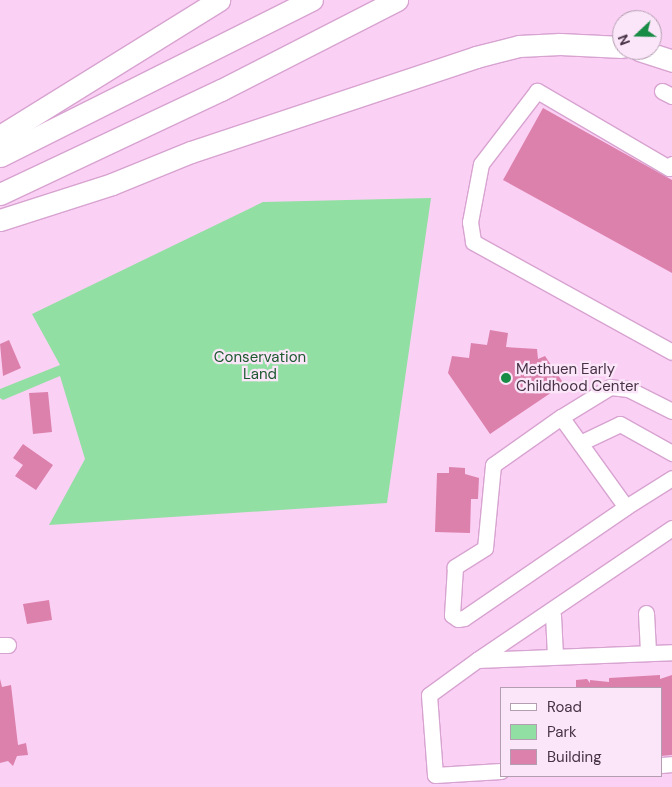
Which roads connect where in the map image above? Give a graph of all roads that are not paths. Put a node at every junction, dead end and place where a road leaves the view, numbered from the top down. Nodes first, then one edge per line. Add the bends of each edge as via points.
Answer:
1 (219, 0) edge
2 (312, 0) edge
3 (397, 0) edge
4 (612, 47) edge
5 (0, 136) edge
6 (0, 156) edge
7 (672, 164) edge
8 (0, 194) edge
9 (0, 220) edge
10 (672, 352) edge
11 (672, 411) edge
12 (561, 418) junction
13 (580, 443) junction
14 (672, 453) edge
15 (672, 478) edge
16 (626, 507) junction
17 (672, 528) edge
18 (646, 613) dead end
19 (553, 615) dead end
20 (648, 652) junction
21 (672, 652) edge
22 (555, 656) junction
23 (477, 660) junction
24 (500, 771) edge

1 - 5 highway
2 - 6 highway
3 - 8 highway via 221,90
4 - 9 highway via 519,46 476,57 348,98 191,152 112,184
7 - 10 lane via 669,168 537,91 481,164 470,222 473,242
11 - 12 lane via 628,389 610,386
12 - 13 lane
12 - 16 lane via 493,465 485,548 455,567 452,615 464,618
13 - 14 lane via 620,424
13 - 16 lane
15 - 16 lane
17 - 23 lane
18 - 20 lane
19 - 22 lane
20 - 21 lane
20 - 22 lane
22 - 23 lane
23 - 24 lane via 430,695 435,775

